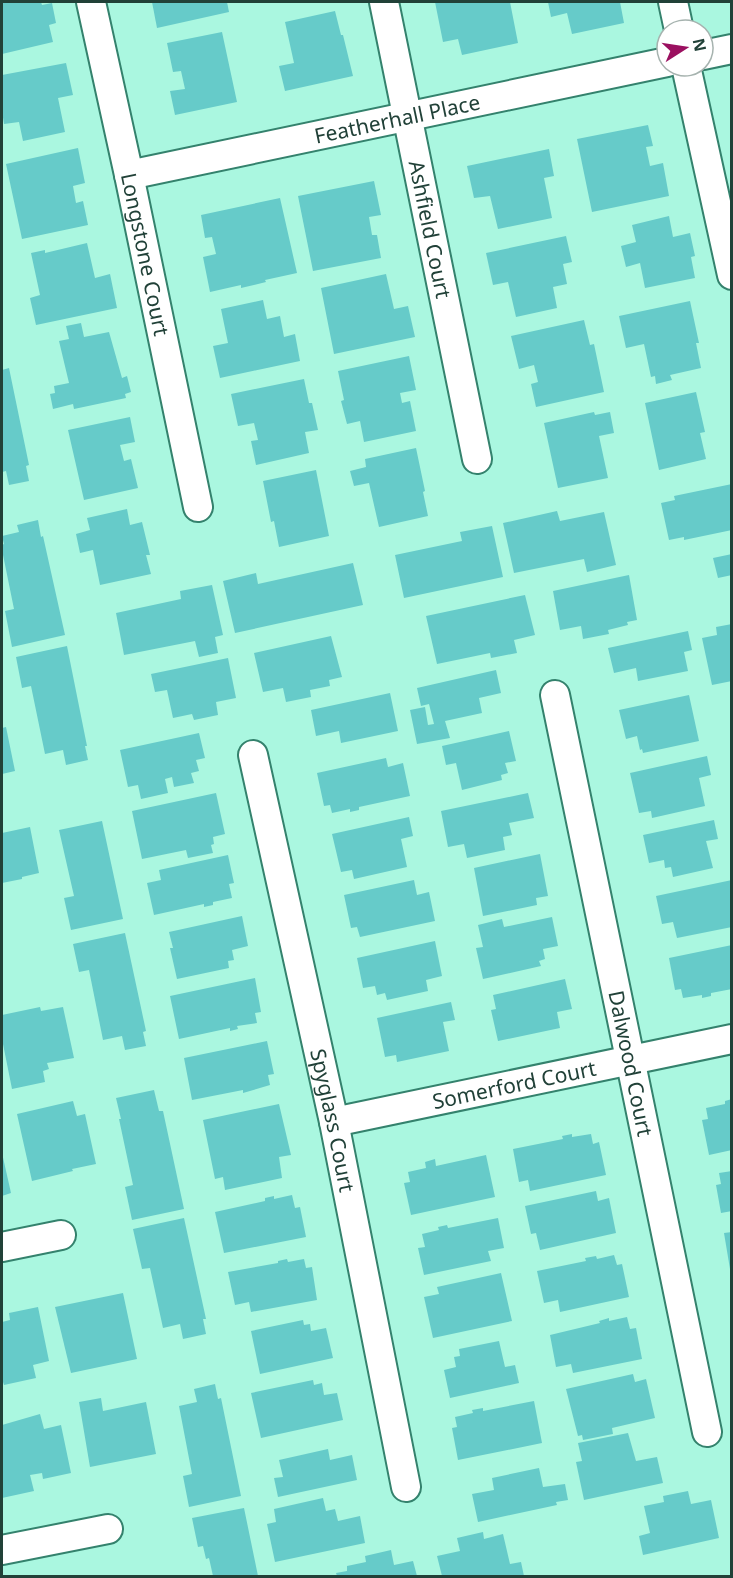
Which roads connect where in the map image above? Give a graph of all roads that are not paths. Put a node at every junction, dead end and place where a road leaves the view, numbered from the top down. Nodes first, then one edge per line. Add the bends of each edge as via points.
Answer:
1 (91, 2) edge
2 (384, 2) edge
3 (673, 2) edge
4 (676, 18) edge
5 (732, 49) edge
6 (715, 53) edge
7 (655, 65) edge
8 (689, 78) edge
9 (407, 117) junction
10 (129, 175) junction
11 (732, 275) edge
12 (477, 459) dead end
13 (198, 507) dead end
14 (555, 695) dead end
15 (253, 755) dead end
16 (732, 1039) edge
17 (631, 1060) junction
18 (334, 1122) junction
19 (60, 1235) dead end
20 (2, 1247) edge
21 (707, 1432) dead end
22 (406, 1486) dead end
23 (108, 1529) dead end
24 (2, 1550) edge

1 - 10 street, Longstone Court
2 - 9 street, Ashfield Court
3 - 4 street
5 - 6 street
7 - 9 street, Featherhall Place
8 - 11 street
9 - 10 street, Featherhall Place
9 - 12 street, Ashfield Court
10 - 13 street, Longstone Court
14 - 17 street, Dalwood Court
15 - 18 street, Spyglass Court
16 - 17 street, Somerford Court
17 - 18 street, Somerford Court
17 - 21 street, Dalwood Court
18 - 22 street, Spyglass Court
19 - 20 street
23 - 24 street

